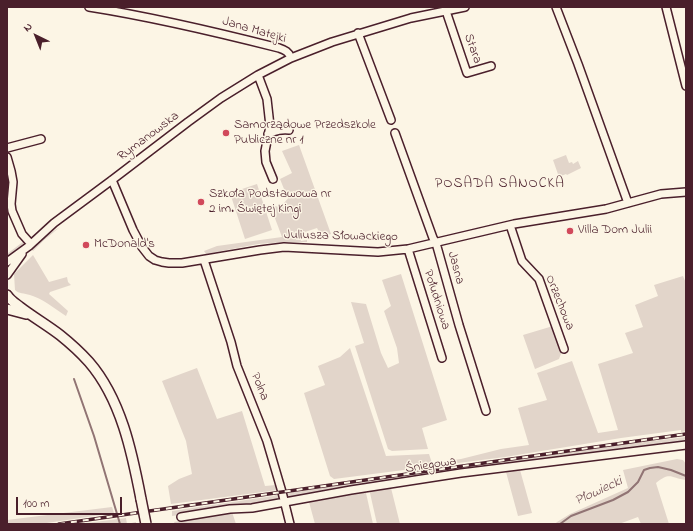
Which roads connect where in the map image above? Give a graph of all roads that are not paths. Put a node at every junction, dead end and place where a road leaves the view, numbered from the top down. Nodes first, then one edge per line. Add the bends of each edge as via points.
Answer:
1 (89, 7) edge
2 (465, 7) edge
3 (556, 7) edge
4 (666, 7) edge
5 (446, 11) junction
6 (358, 33) junction
7 (291, 58) junction
8 (491, 66) dead end
9 (258, 75) junction
10 (686, 86) edge
11 (390, 120) dead end
12 (289, 130) dead end
13 (395, 133) dead end
14 (268, 134) junction
15 (42, 139) dead end
16 (7, 148) edge
17 (7, 157) edge
18 (273, 179) dead end
19 (112, 180) junction
20 (686, 192) edge
21 (628, 203) junction
22 (510, 225) junction
23 (436, 243) junction
24 (30, 245) junction
25 (408, 249) junction
26 (204, 260) junction
27 (7, 262) edge
28 (7, 275) edge
29 (7, 295) edge
30 (7, 309) edge
31 (31, 316) junction
32 (564, 349) dead end
33 (442, 358) dead end
34 (486, 411) dead end
35 (686, 445) edge
36 (284, 503) junction
37 (181, 517) dead end
38 (146, 524) edge
39 (290, 524) edge

1 - 7 street, Jana Matejki via 178,23 279,48 286,51
2 - 5 street, Rymanowska
3 - 21 street
4 - 10 street
5 - 6 street, Rymanowska
5 - 8 street, Stara via 467,73
6 - 7 street, Rymanowska
6 - 11 street
7 - 9 street, Rymanowska
9 - 14 street via 267,99 270,126
9 - 19 street, Rymanowska via 221,98
12 - 14 street via 277,130
13 - 23 street, Jasna
14 - 18 street via 266,162
15 - 16 street
17 - 24 street via 13,182 12,211
19 - 24 street, Rymanowska via 54,223
19 - 26 street, Juliusza Słowackiego via 140,245 149,256 169,263
20 - 21 street, Juliusza Słowackiego via 661,194
21 - 22 street, Juliusza Słowackiego
22 - 23 street, Juliusza Słowackiego
22 - 32 street, Orzechowa via 522,261 539,279
23 - 25 street, Juliusza Słowackiego
23 - 34 street, Jasna
24 - 27 street, Rymanowska
24 - 28 street, Rymanowska
25 - 26 street, Juliusza Słowackiego via 378,252 284,247
25 - 33 street, Południowa
26 - 36 street, Polna via 237,366 267,441
29 - 31 main road
30 - 31 main road
31 - 38 main road, bridge via 48,326 84,357 107,388 117,408 131,454
35 - 36 street, Śniegowa via 462,473
36 - 37 street, Śniegowa
36 - 39 street, Polna

